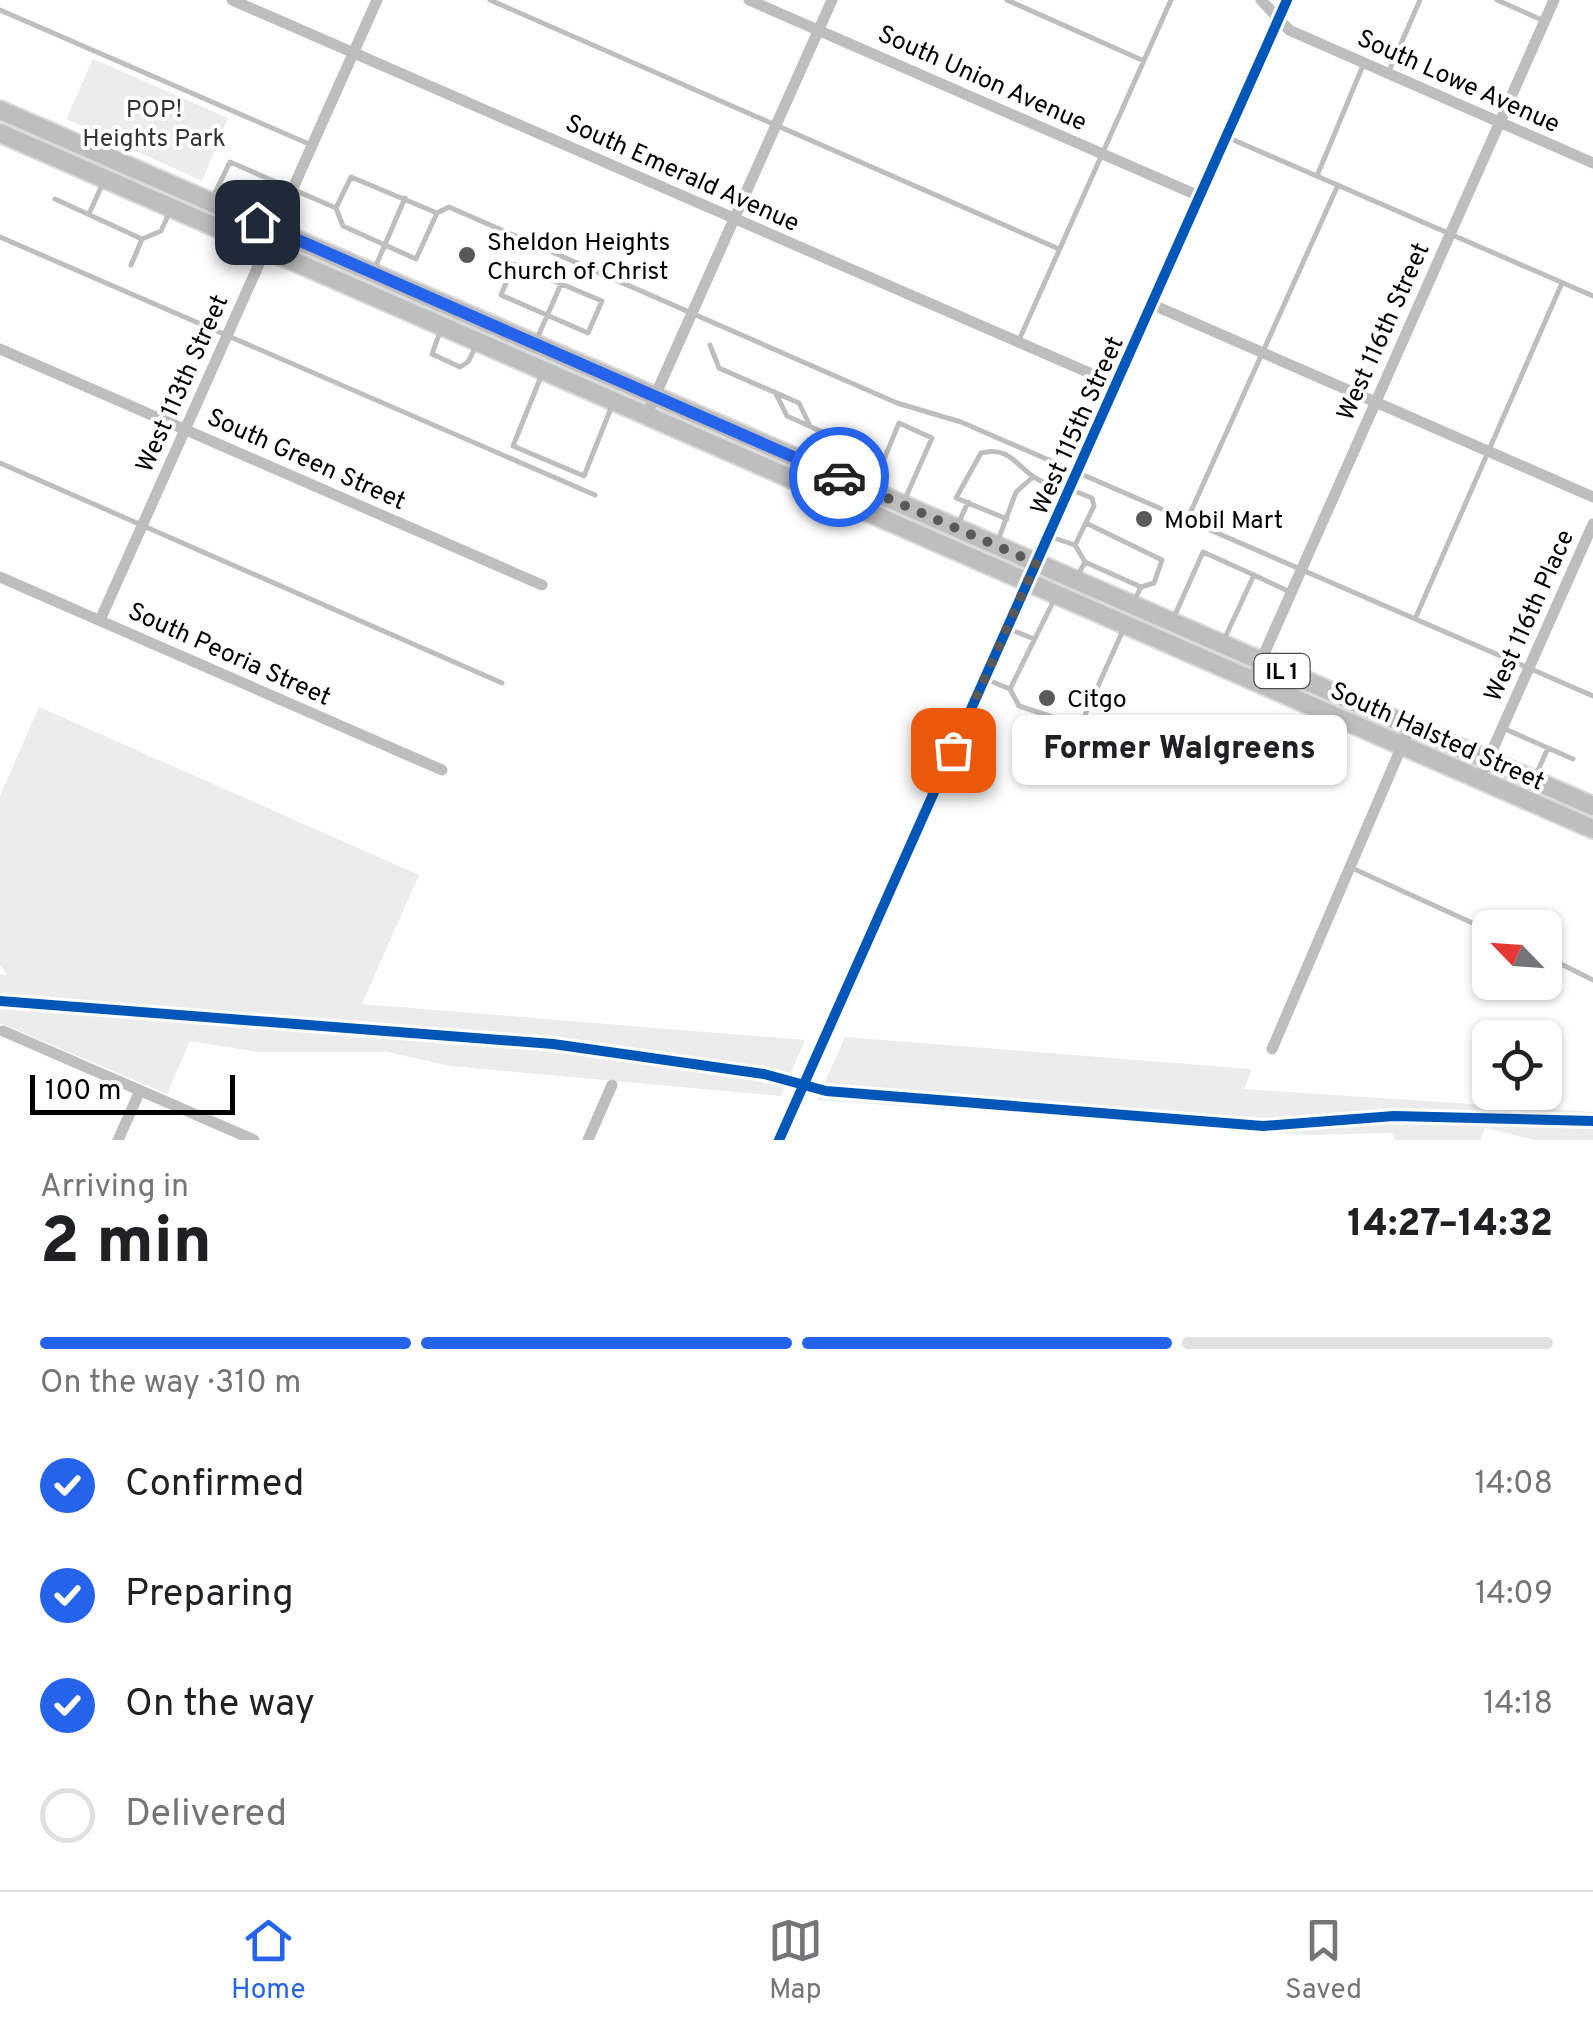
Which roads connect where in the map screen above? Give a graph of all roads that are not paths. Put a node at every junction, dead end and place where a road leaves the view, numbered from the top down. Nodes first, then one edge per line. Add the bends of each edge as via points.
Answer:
1 (232, 0) edge
2 (377, 0) edge
3 (490, 0) edge
4 (749, 0) edge
5 (832, 0) edge
6 (1007, 0) edge
7 (1171, 0) edge
8 (1261, 0) edge
9 (1287, 0) edge
10 (1420, 0) edge
11 (1497, 0) edge
12 (1554, 0) edge
13 (0, 10) edge
14 (1278, 18) junction
15 (1545, 21) junction
16 (818, 30) junction
17 (353, 53) junction
18 (1144, 60) junction
19 (1364, 63) junction
20 (1388, 74) junction
21 (0, 110) edge
22 (1500, 122) junction
23 (776, 125) junction
24 (0, 133) edge
25 (1226, 136) junction
26 (312, 146) junction
27 (1102, 154) junction
28 (1593, 163) edge
29 (1317, 176) junction
30 (105, 178) junction
31 (1338, 185) junction
32 (292, 189) junction
33 (1199, 196) junction
34 (405, 198) junction
35 (54, 199) dead end
36 (211, 202) junction
37 (172, 208) junction
38 (336, 208) junction
39 (437, 213) junction
40 (89, 214) junction
41 (734, 220) junction
42 (274, 230) junction
43 (1450, 234) junction
44 (0, 237) edge
45 (142, 238) junction
46 (385, 244) junction
47 (266, 249) junction
48 (1060, 249) junction
49 (131, 265) dead end
50 (372, 273) junction
51 (1562, 282) junction
52 (561, 284) junction
53 (1593, 296) edge
54 (1151, 304) junction
55 (692, 314) junction
56 (547, 315) junction
57 (442, 326) junction
58 (227, 335) junction
59 (478, 342) junction
60 (1018, 342) junction
61 (534, 344) junction
62 (710, 345) dead end
63 (0, 348) edge
64 (1262, 353) junction
65 (543, 371) junction
66 (1116, 384) junction
67 (775, 392) junction
68 (655, 397) junction
69 (614, 402) junction
70 (1375, 402) junction
71 (646, 416) junction
72 (810, 426) junction
73 (185, 430) junction
74 (849, 444) dead end
75 (1488, 451) junction
76 (0, 463) edge
77 (1076, 472) junction
78 (1032, 477) junction
79 (1068, 490) junction
80 (871, 491) junction
81 (594, 495) dead end
82 (1593, 497) edge
83 (968, 502) junction
84 (903, 505) junction
85 (1008, 519) junction
86 (1187, 520) junction
87 (1086, 524) junction
88 (1593, 524) edge
89 (142, 526) junction
90 (956, 528) junction
91 (1048, 536) junction
92 (1075, 545) junction
93 (996, 546) junction
94 (1085, 562) junction
95 (1036, 563) junction
96 (1301, 570) junction
97 (1254, 575) junction
98 (0, 577) edge
99 (1076, 581) junction
100 (1027, 583) junction
101 (542, 586) dead end
102 (1141, 587) junction
103 (1291, 592) junction
104 (1056, 595) junction
105 (1132, 606) junction
106 (1415, 619) junction
107 (100, 620) junction
108 (1172, 623) junction
109 (1125, 625) junction
110 (1007, 628) junction
111 (1034, 640) junction
112 (1222, 645) junction
113 (1260, 662) junction
114 (1529, 668) junction
115 (985, 678) junction
116 (1252, 681) junction
117 (502, 683) dead end
118 (1010, 689) junction
119 (1593, 696) edge
120 (1410, 727) junction
121 (1502, 728) junction
122 (1402, 747) junction
123 (1548, 748) junction
124 (1573, 759) dead end
125 (1488, 760) junction
126 (442, 770) dead end
127 (1479, 780) junction
128 (1534, 780) junction
129 (1593, 806) edge
130 (1593, 829) edge
131 (1351, 868) junction
132 (1472, 923) edge
133 (1562, 964) edge
134 (1593, 980) edge
135 (1, 1030) edge
136 (1272, 1049) dead end
137 (612, 1085) dead end
138 (140, 1091) junction
139 (118, 1140) edge
140 (254, 1140) edge
141 (588, 1140) edge
142 (779, 1140) edge

1 - 17 street, South Emerald Avenue
2 - 17 street, West 113th Street
3 - 23 lane
4 - 16 street, South Union Avenue
5 - 16 street
6 - 18 lane
7 - 18 lane
8 - 14 street, South Lowe Avenue
9 - 14 street, West 115th Street
10 - 20 lane
11 - 15 lane
12 - 15 street, West 116th Street
13 - 26 lane
14 - 19 street, South Lowe Avenue via 1289,30
14 - 25 street, West 115th Street
15 - 22 street, West 116th Street
16 - 23 street
16 - 27 street, South Union Avenue
17 - 26 street, West 113th Street
17 - 41 street, South Emerald Avenue
18 - 27 lane
19 - 20 street, South Lowe Avenue
19 - 29 lane
20 - 22 street, South Lowe Avenue
21 - 36 main road, South Halsted Street / IL 1
22 - 28 street, South Lowe Avenue
22 - 43 street, West 116th Street
23 - 41 street
23 - 48 lane
24 - 30 main road, South Halsted Street / IL 1
25 - 29 lane
25 - 33 street, West 115th Street
26 - 32 street, West 113th Street
27 - 33 street, South Union Avenue
27 - 48 lane
29 - 31 lane
30 - 37 main road, South Halsted Street / IL 1
30 - 40 lane
31 - 43 lane
31 - 64 lane
32 - 36 lane via 230,162
32 - 38 lane
32 - 42 street, West 113th Street
33 - 54 street, West 115th Street
34 - 38 lane via 350,177
34 - 39 lane
34 - 46 lane
35 - 40 lane
36 - 42 main road, South Halsted Street / IL 1
37 - 45 lane via 161,231
37 - 47 main road, South Halsted Street / IL 1
38 - 46 lane via 343,226
39 - 46 lane via 416,258
39 - 55 lane via 449,207
40 - 45 lane
41 - 55 street
41 - 60 street, South Emerald Avenue
42 - 47 street, West 113th Street
42 - 50 main road, South Halsted Street / IL 1
43 - 51 lane
43 - 70 street, West 116th Street
44 - 58 lane
45 - 49 lane
46 - 50 lane
47 - 57 main road, South Halsted Street / IL 1
47 - 58 street, West 113th Street
48 - 60 lane
50 - 61 main road, South Halsted Street / IL 1
51 - 53 lane
51 - 75 lane
52 - 56 lane
52 - 56 lane via 602,301 588,333
52 - 56 lane via 514,264 501,295
54 - 64 street
54 - 66 street, West 115th Street
55 - 68 street
55 - 77 lane via 897,404 962,422
56 - 61 lane
57 - 59 main road, South Halsted Street / IL 1
57 - 59 lane via 434,357 464,367
58 - 73 street, West 113th Street
58 - 81 lane
59 - 65 main road, South Halsted Street / IL 1
60 - 66 street, South Emerald Avenue
61 - 68 main road, South Halsted Street / IL 1
62 - 67 lane via 720,368
63 - 73 street, South Green Street
64 - 70 street
64 - 86 lane
65 - 69 main road, South Halsted Street / IL 1
65 - 69 lane via 513,446 584,476
66 - 77 street, West 115th Street
67 - 72 lane via 782,410
67 - 72 lane via 800,403
68 - 71 street
68 - 80 main road, South Halsted Street / IL 1
69 - 71 main road, South Halsted Street / IL 1
70 - 75 street
70 - 96 street, West 116th Street
71 - 100 main road, South Halsted Street / IL 1
72 - 74 lane
73 - 89 street, West 113th Street
73 - 101 street, South Green Street
75 - 82 street
75 - 106 lane
76 - 89 lane
77 - 79 street, West 115th Street
77 - 86 lane
78 - 79 lane
78 - 83 lane via 1020,461 980,453 956,498
78 - 85 lane via 1016,492
79 - 87 lane via 1094,500
79 - 91 street, West 115th Street
80 - 84 main road, South Halsted Street / IL 1
80 - 84 lane via 899,423 932,438
83 - 85 lane
83 - 90 lane
84 - 90 main road, South Halsted Street / IL 1
85 - 93 lane
86 - 96 lane
87 - 92 lane
87 - 102 lane via 1162,560 1154,583
88 - 114 street, West 116th Place
89 - 107 street, West 113th Street
89 - 117 lane
90 - 93 main road, South Halsted Street / IL 1
91 - 92 lane
91 - 95 street, West 115th Street
92 - 94 lane
93 - 95 main road, South Halsted Street / IL 1
94 - 99 lane
94 - 102 lane
95 - 99 main road, South Halsted Street / IL 1
95 - 100 street, West 115th Street
96 - 103 street, West 116th Street
96 - 106 lane
97 - 103 lane
97 - 108 lane via 1203,552
97 - 112 lane
98 - 107 street, South Peoria Street
99 - 105 main road, South Halsted Street / IL 1
100 - 104 main road, South Halsted Street / IL 1
100 - 110 street, West 115th Street
102 - 105 lane
103 - 113 street, West 116th Street
104 - 109 main road, South Halsted Street / IL 1
104 - 111 lane
105 - 108 main road, South Halsted Street / IL 1
106 - 114 lane
107 - 126 street, South Peoria Street
108 - 112 main road, South Halsted Street / IL 1
109 - 116 main road, South Halsted Street / IL 1
109 - 118 lane via 1080,726 1019,706
110 - 111 lane
110 - 115 street, West 115th Street
111 - 118 lane
112 - 113 main road, South Halsted Street / IL 1
113 - 116 street, West 116th Street
113 - 120 main road, South Halsted Street / IL 1
114 - 119 lane
114 - 121 street, West 116th Place
115 - 118 lane
115 - 142 street, West 115th Street
116 - 122 main road, South Halsted Street / IL 1
120 - 122 street
120 - 125 main road, South Halsted Street / IL 1
121 - 123 lane
121 - 125 street, West 116th Place
122 - 127 main road, South Halsted Street / IL 1
122 - 131 street
123 - 124 lane
123 - 128 lane
125 - 127 street, West 116th Place
125 - 128 main road, South Halsted Street / IL 1
127 - 130 main road, South Halsted Street / IL 1
128 - 129 main road, South Halsted Street / IL 1
131 - 132 lane
131 - 136 street
133 - 134 lane
135 - 138 street
137 - 141 street
138 - 139 street
138 - 140 street

